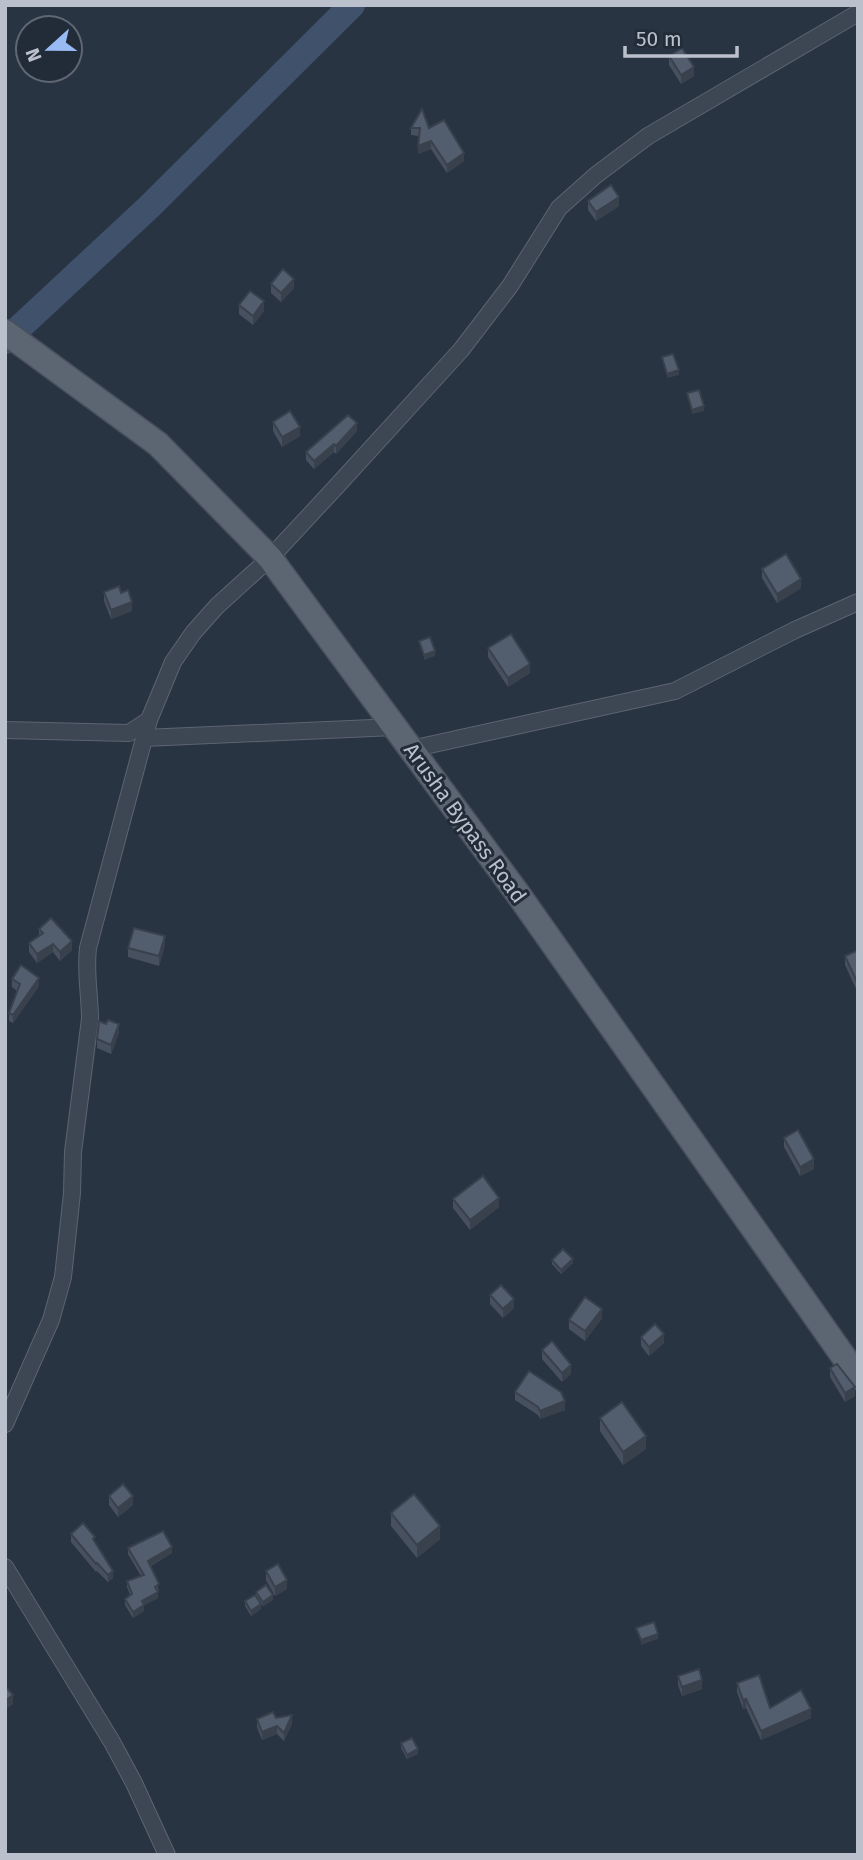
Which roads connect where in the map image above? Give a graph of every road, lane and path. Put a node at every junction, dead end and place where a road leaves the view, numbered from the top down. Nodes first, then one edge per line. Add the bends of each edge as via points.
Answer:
1 (858, 13) edge
2 (5, 332) edge
3 (270, 558) junction
4 (858, 602) edge
5 (149, 720) junction
6 (395, 727) junction
7 (5, 730) edge
8 (144, 738) junction
9 (411, 749) junction
10 (858, 1377) edge
11 (5, 1424) edge
12 (5, 1567) edge
13 (167, 1855) edge

1 - 3 street via 648,135 559,208 487,318
2 - 3 main road, Arusha Bypass Road via 158,444
3 - 5 street via 193,634 173,662
3 - 6 main road, Arusha Bypass Road
4 - 9 street via 675,691
5 - 7 street via 129,733
5 - 8 street
6 - 8 street
6 - 9 main road, Arusha Bypass Road
8 - 11 street via 87,957 90,1019 63,1277 51,1320
9 - 10 main road, Arusha Bypass Road
12 - 13 street via 112,1742

